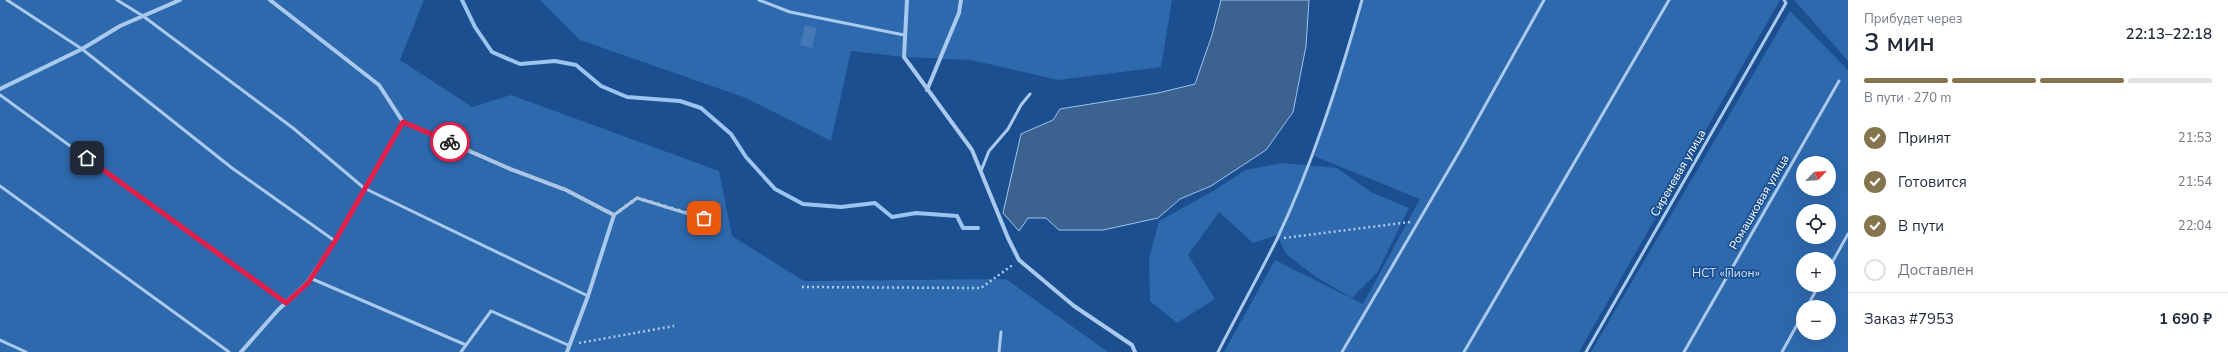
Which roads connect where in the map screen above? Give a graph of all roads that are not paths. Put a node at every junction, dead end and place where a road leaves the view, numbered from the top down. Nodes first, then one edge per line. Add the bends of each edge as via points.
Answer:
1 (7, 0) edge
2 (116, 0) edge
3 (180, 0) edge
4 (270, 0) edge
5 (759, 0) edge
6 (907, 0) edge
7 (961, 0) edge
8 (1362, 0) edge
9 (1544, 0) edge
10 (1669, 0) edge
11 (1785, 2) edge
12 (142, 16) junction
13 (904, 34) junction
14 (82, 50) junction
15 (1839, 81) dead end
16 (0, 89) edge
17 (927, 90) junction
18 (1030, 94) dead end
19 (0, 95) edge
20 (403, 122) junction
21 (981, 171) junction
22 (0, 186) edge
23 (364, 188) junction
24 (614, 215) junction
25 (718, 223) dead end
26 (1848, 234) edge
27 (335, 241) junction
28 (1836, 255) edge
29 (310, 278) junction
30 (588, 296) junction
31 (286, 303) junction
32 (1796, 327) edge
33 (1001, 332) dead end
34 (0, 340) edge
35 (466, 345) junction
36 (568, 345) junction
37 (26, 352) edge
38 (230, 352) edge
39 (240, 352) edge
40 (461, 352) edge
41 (566, 352) edge
42 (999, 352) edge
43 (1135, 352) edge
44 (1218, 352) edge
45 (1342, 352) edge
46 (1464, 352) edge
47 (1586, 352) edge
48 (1684, 352) edge
49 (1782, 352) edge

1 - 14 lane
2 - 12 lane
3 - 12 street
4 - 20 street via 379,85
5 - 13 lane via 790,12
6 - 13 street
7 - 17 street via 959,13
8 - 44 lane via 1320,134 1277,239
9 - 45 lane
10 - 46 lane
11 - 47 lane, Сиреневая улица
12 - 14 street via 120,26
12 - 23 lane via 293,128
13 - 17 street via 904,57
14 - 16 street
14 - 27 lane via 232,168
15 - 48 lane, Ромашковая улица
17 - 21 street via 972,150
18 - 21 lane via 1008,129 989,151
19 - 31 lane
20 - 23 street
20 - 24 street via 508,168 566,190
21 - 43 street via 1019,260 1074,306 1132,345
22 - 38 lane
23 - 27 street
23 - 30 lane
24 - 25 lane via 637,198
24 - 30 street
26 - 28 lane
27 - 29 street
29 - 31 street
29 - 35 lane
30 - 36 street
31 - 39 street
32 - 49 lane
33 - 42 lane
34 - 37 lane
35 - 36 lane via 491,311
35 - 40 lane
36 - 41 street

